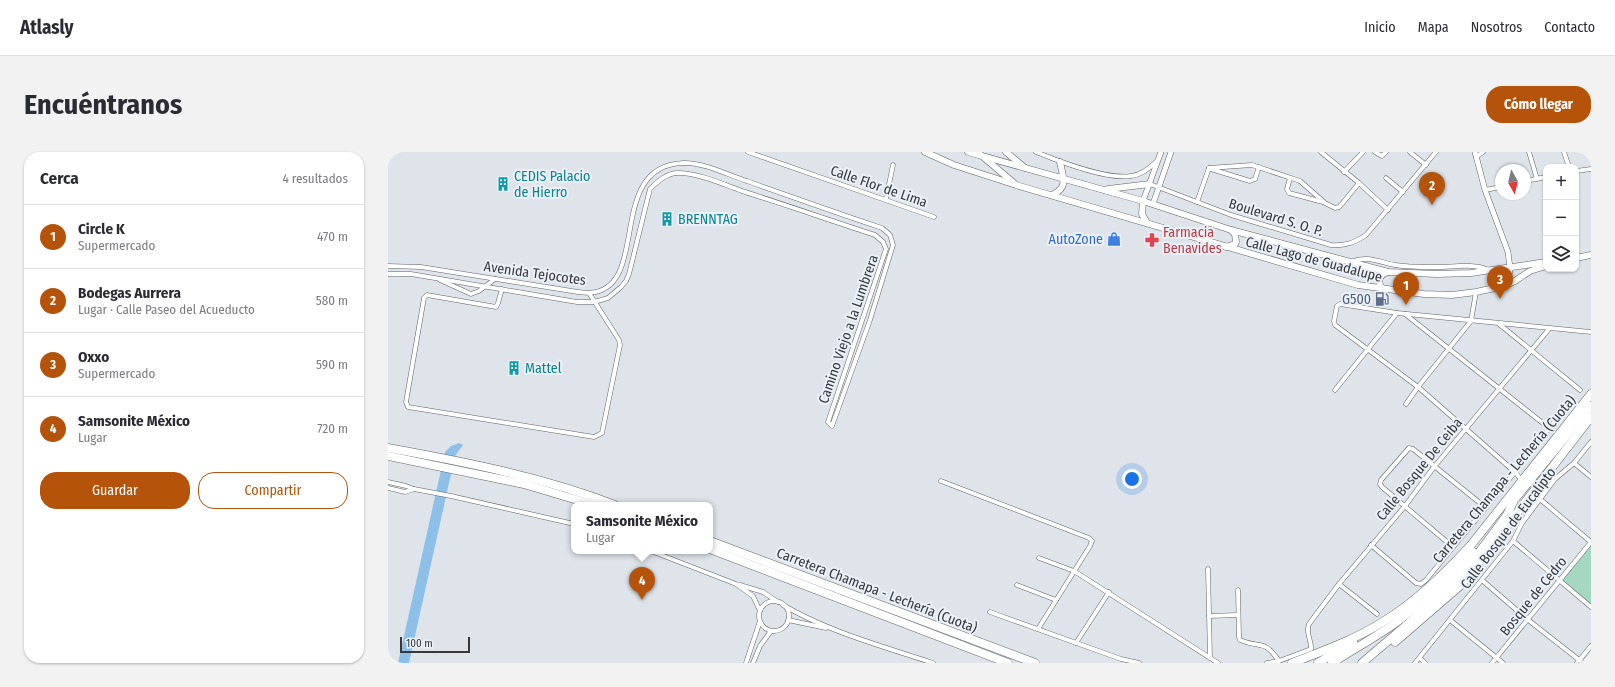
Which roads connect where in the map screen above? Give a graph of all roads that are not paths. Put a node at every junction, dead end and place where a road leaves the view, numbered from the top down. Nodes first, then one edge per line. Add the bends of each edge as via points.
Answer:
1 (748, 152) edge
2 (925, 152) edge
3 (968, 152) edge
4 (976, 152) edge
5 (1006, 152) edge
6 (1036, 152) edge
7 (1161, 152) edge
8 (1171, 152) edge
9 (1321, 152) edge
10 (1363, 152) edge
11 (1375, 152) edge
12 (1386, 152) edge
13 (1410, 152) edge
14 (1436, 152) edge
15 (1483, 152) edge
16 (1529, 152) edge
17 (1564, 152) edge
18 (1475, 154) edge
19 (982, 156) junction
20 (1159, 159) junction
21 (1060, 162) junction
22 (1168, 162) junction
23 (1568, 164) edge
24 (893, 165) dead end
25 (1426, 165) junction
26 (1259, 167) junction
27 (1025, 168) junction
28 (1209, 168) junction
29 (1591, 169) edge
30 (1579, 171) edge
31 (1344, 172) junction
32 (1063, 178) junction
33 (1290, 178) junction
34 (1386, 178) dead end
35 (1543, 178) edge
36 (1537, 179) junction
37 (1531, 180) edge
38 (1359, 183) junction
39 (1150, 184) junction
40 (1016, 185) junction
41 (1160, 187) junction
42 (1495, 188) edge
43 (1104, 189) junction
44 (1485, 190) junction
45 (1403, 192) junction
46 (1052, 195) junction
47 (886, 199) junction
48 (1144, 201) junction
49 (1197, 202) junction
50 (1325, 203) junction
51 (1153, 204) junction
52 (1388, 210) junction
53 (934, 216) dead end
54 (1147, 223) junction
55 (1231, 230) junction
56 (892, 240) joint
57 (883, 242) joint
58 (1224, 247) junction
59 (1591, 255) edge
60 (1579, 257) edge
61 (1591, 259) edge
62 (1579, 261) edge
63 (1350, 262) junction
64 (1543, 262) edge
65 (388, 266) edge
66 (1543, 267) edge
67 (1510, 268) junction
68 (1489, 270) junction
69 (1388, 272) junction
70 (388, 274) edge
71 (436, 278) junction
72 (496, 279) junction
73 (485, 286) junction
74 (1504, 286) junction
75 (502, 289) junction
76 (1384, 290) junction
77 (1476, 292) junction
78 (589, 293) junction
79 (594, 302) junction
80 (1396, 313) junction
81 (1404, 314) junction
82 (1471, 321) junction
83 (1499, 324) junction
84 (1549, 329) junction
85 (1591, 332) edge
86 (1448, 348) junction
87 (1367, 349) junction
88 (1532, 351) junction
89 (1418, 387) junction
90 (1499, 388) junction
91 (1335, 390) dead end
92 (1580, 390) dead end
93 (1591, 394) edge
94 (1406, 404) dead end
95 (1591, 406) edge
96 (1563, 411) dead end
97 (1591, 417) edge
98 (1549, 428) junction
99 (1466, 429) junction
100 (1591, 442) edge
101 (388, 448) edge
102 (388, 456) edge
103 (440, 461) junction
104 (1574, 463) junction
105 (456, 465) junction
106 (1434, 467) junction
107 (1515, 472) junction
108 (1519, 477) dead end
109 (1591, 477) edge
110 (941, 481) dead end
111 (388, 482) edge
112 (388, 488) edge
113 (414, 489) junction
114 (1534, 495) dead end
115 (1514, 500) junction
116 (1541, 500) junction
117 (584, 502) edge
118 (605, 502) edge
119 (1405, 506) junction
120 (1486, 507) junction
121 (571, 523) edge
122 (713, 542) edge
123 (1513, 542) junction
124 (1591, 542) edge
125 (1371, 545) junction
126 (1453, 547) junction
127 (713, 550) edge
128 (659, 554) edge
129 (1039, 558) dead end
130 (1208, 569) dead end
131 (1074, 571) junction
132 (1483, 581) junction
133 (1559, 581) junction
134 (736, 584) junction
135 (1339, 584) junction
136 (1017, 585) dead end
137 (1238, 590) dead end
138 (1109, 592) junction
139 (1056, 600) junction
140 (781, 604) junction
141 (1591, 607) edge
142 (760, 611) junction
143 (990, 612) dead end
144 (1377, 614) dead end
145 (1237, 615) junction
146 (1209, 616) junction
147 (1527, 619) junction
148 (788, 620) junction
149 (1450, 620) junction
150 (760, 621) junction
151 (1380, 624) junction
152 (834, 629) junction
153 (1038, 629) junction
154 (771, 631) junction
155 (1076, 643) junction
156 (1591, 646) edge
157 (979, 652) junction
158 (1210, 658) junction
159 (1420, 658) junction
160 (1496, 658) junction
161 (1279, 661) junction
162 (1580, 662) edge
163 (746, 663) edge
164 (753, 663) edge
165 (933, 663) edge
166 (997, 663) edge
167 (1008, 663) edge
168 (1035, 663) edge
169 (1139, 663) edge
170 (1218, 663) edge
171 (1267, 663) edge
172 (1292, 663) edge
173 (1318, 663) edge
174 (1332, 663) edge
175 (1362, 663) edge
176 (1370, 663) edge
177 (1415, 663) edge
178 (1425, 663) edge
179 (1492, 663) edge
180 (1503, 663) edge

1 - 47 street, Calle Flor de Lima
2 - 40 main road, Calle Lago de Guadalupe via 954,165
3 - 19 main road, Calle Lago de Guadalupe
4 - 19 main road
5 - 27 main road
6 - 21 street
7 - 20 street
8 - 22 street
9 - 31 street
10 - 31 street
11 - 12 street via 1382,156
13 - 25 street
14 - 25 street, Boulevard S. O. P.
15 - 18 street
16 - 36 street
17 - 23 street
18 - 44 street
19 - 27 main road, Calle Lago de Guadalupe
19 - 40 main road
20 - 21 street via 1139,175 1130,177 1113,176
20 - 22 street
20 - 39 street
21 - 32 main road
22 - 41 street
24 - 47 street
25 - 45 street, Boulevard S. O. P.
26 - 28 street, Boulevard S. O. P. via 1248,165
26 - 28 street via 1255,179 1250,181
26 - 33 street, Boulevard S. O. P.
27 - 32 main road, Calle Lago de Guadalupe
28 - 49 street
29 - 30 street
31 - 38 street
32 - 43 main road, Calle Lago de Guadalupe
32 - 46 main road via 1062,189
33 - 50 street, Boulevard S. O. P. via 1300,181
33 - 50 street via 1287,189 1289,193
34 - 45 street
35 - 36 street
36 - 37 street
38 - 50 street, Boulevard S. O. P. via 1339,207 1335,208
38 - 52 street
39 - 41 street, Boulevard S. O. P.
39 - 43 main road
39 - 48 street
40 - 46 main road, Calle Lago de Guadalupe
41 - 49 street, Boulevard S. O. P.
41 - 51 street
42 - 44 street
43 - 48 main road, Calle Lago de Guadalupe
44 - 67 street via 1508,252
45 - 52 street, Boulevard S. O. P.
46 - 54 main road, Calle Lago de Guadalupe
47 - 53 street, Calle Flor de Lima
48 - 51 main road, Calle Lago de Guadalupe
48 - 54 main road via 1142,214
49 - 52 street, Boulevard S. O. P. via 1231,216 1331,245 1345,245 1357,241 1366,235
51 - 55 main road, Calle Lago de Guadalupe
54 - 58 main road, Calle Lago de Guadalupe
55 - 58 main road via 1235,234 1236,242
55 - 63 main road, Calle Lago de Guadalupe
56 - 57 street, Camino Viejo a la Lumbrera via 892,249 872,314 832,426 828,423 886,249
56 - 78 street, Avenida Tejocotes via 882,228 721,172 692,163 670,164 657,170 646,181 636,198 619,274 603,290
57 - 79 street, Avenida Tejocotes via 875,235 718,182 688,174 670,174 650,189 626,281 608,298
58 - 76 main road, Calle Lago de Guadalupe via 1335,279
59 - 60 main road
61 - 62 main road
63 - 68 street via 1368,258 1398,265 1432,268 1480,266
63 - 69 main road, Calle Lago de Guadalupe
64 - 67 main road, Calle Lago de Guadalupe
65 - 72 street, Avenida Tejocotes via 421,267
66 - 74 main road, Calle Lago de Guadalupe via 1530,271
67 - 68 main road, Calle Lago de Guadalupe
67 - 74 main road
68 - 69 main road, Calle Lago de Guadalupe via 1437,274
69 - 76 main road via 1382,274 1379,279
70 - 71 street, Avenida Tejocotes
71 - 73 street, Avenida Tejocotes
71 - 73 street via 471,294
72 - 73 street
72 - 78 street, Avenida Tejocotes
73 - 75 street, Avenida Tejocotes
74 - 77 main road, Calle Lago de Guadalupe
75 - 79 street, Avenida Tejocotes via 577,302
75 - 79 street via 498,303 491,307 427,295 424,298 406,402 408,407 599,436 602,433 620,346 619,340
76 - 77 main road, Calle Lago de Guadalupe via 1452,295
77 - 82 street
78 - 79 street
80 - 81 street
80 - 87 street
80 - 87 street via 1338,304 1334,324
81 - 82 street
81 - 86 street
82 - 83 street
82 - 86 street
83 - 84 street
83 - 88 street
84 - 85 street
84 - 88 street, Calle Bosque De Ceiba
86 - 89 street
86 - 90 street
87 - 89 street
87 - 91 street
88 - 90 street, Calle Bosque De Ceiba
88 - 92 street
89 - 94 street
89 - 99 street
90 - 98 street
90 - 99 street, Calle Bosque De Ceiba
93 - 151 highway, Carretera Chamapa - Lechería (Cuota) via 1471,545 1416,599
95 - 115 highway, Carretera Chamapa - Lechería (Cuota)
96 - 98 street
97 - 176 highway via 1462,584
98 - 107 street
99 - 106 street, Calle Bosque De Ceiba
99 - 107 street
100 - 104 street, Calle Bosque de Eucalipto
101 - 103 highway
102 - 103 highway
103 - 105 highway
104 - 109 street
104 - 116 street, Calle Bosque de Eucalipto via 1555,479
105 - 117 highway
105 - 118 highway via 526,477
106 - 119 street, Calle Bosque De Ceiba
106 - 119 street via 1409,448 1381,480 1382,487
106 - 120 street
107 - 108 street
107 - 120 street
110 - 131 street via 1089,538 1092,541 1090,546
111 - 113 street
112 - 113 street via 405,492
113 - 121 street
114 - 116 street
115 - 174 highway via 1458,570 1431,595 1394,624
115 - 175 highway, Carretera Chamapa - Lechería (Cuota) via 1507,515 1463,574
116 - 123 street, Calle Bosque de Eucalipto via 1522,523
116 - 124 street
119 - 125 street, Calle Bosque De Ceiba
119 - 126 street
120 - 126 street
122 - 168 highway, Carretera Chamapa - Lechería (Cuota)
123 - 132 street, Calle Bosque de Eucalipto
123 - 133 street
124 - 133 street, Bosque de Cedro
125 - 126 street via 1416,583 1421,584
125 - 135 street, Calle Bosque De Ceiba
127 - 157 highway, Carretera Chamapa - Lechería (Cuota)
128 - 134 street
129 - 131 street
130 - 146 street
131 - 138 street
131 - 139 street
132 - 147 street
132 - 149 street, Calle Bosque de Eucalipto
133 - 141 street
133 - 147 street, Bosque de Cedro
134 - 140 street via 763,592
134 - 142 street via 753,596
135 - 144 street
135 - 161 street, Calle Bosque De Ceiba via 1308,624 1311,650
136 - 139 street
137 - 145 street
138 - 155 street
138 - 158 street
139 - 153 street
140 - 142 street via 770,602
140 - 148 street via 788,612
140 - 152 street
142 - 150 street
143 - 153 street
145 - 146 street
145 - 161 street via 1240,640 1266,646
146 - 158 street
147 - 160 street, Bosque de Cedro
147 - 162 street
148 - 152 street
148 - 154 street via 782,628
149 - 159 street, Calle Bosque de Eucalipto
149 - 160 street
150 - 154 street via 764,628
150 - 163 street
151 - 172 highway, Carretera Chamapa - Lechería (Cuota)
151 - 173 highway
152 - 165 street
153 - 155 street
154 - 164 street via 760,646
155 - 169 street
156 - 162 street
157 - 166 highway
157 - 167 highway, Carretera Chamapa - Lechería (Cuota)
158 - 170 street
159 - 177 street, Calle Bosque de Eucalipto
159 - 178 street
160 - 179 street, Bosque de Cedro
160 - 180 street
161 - 171 street

